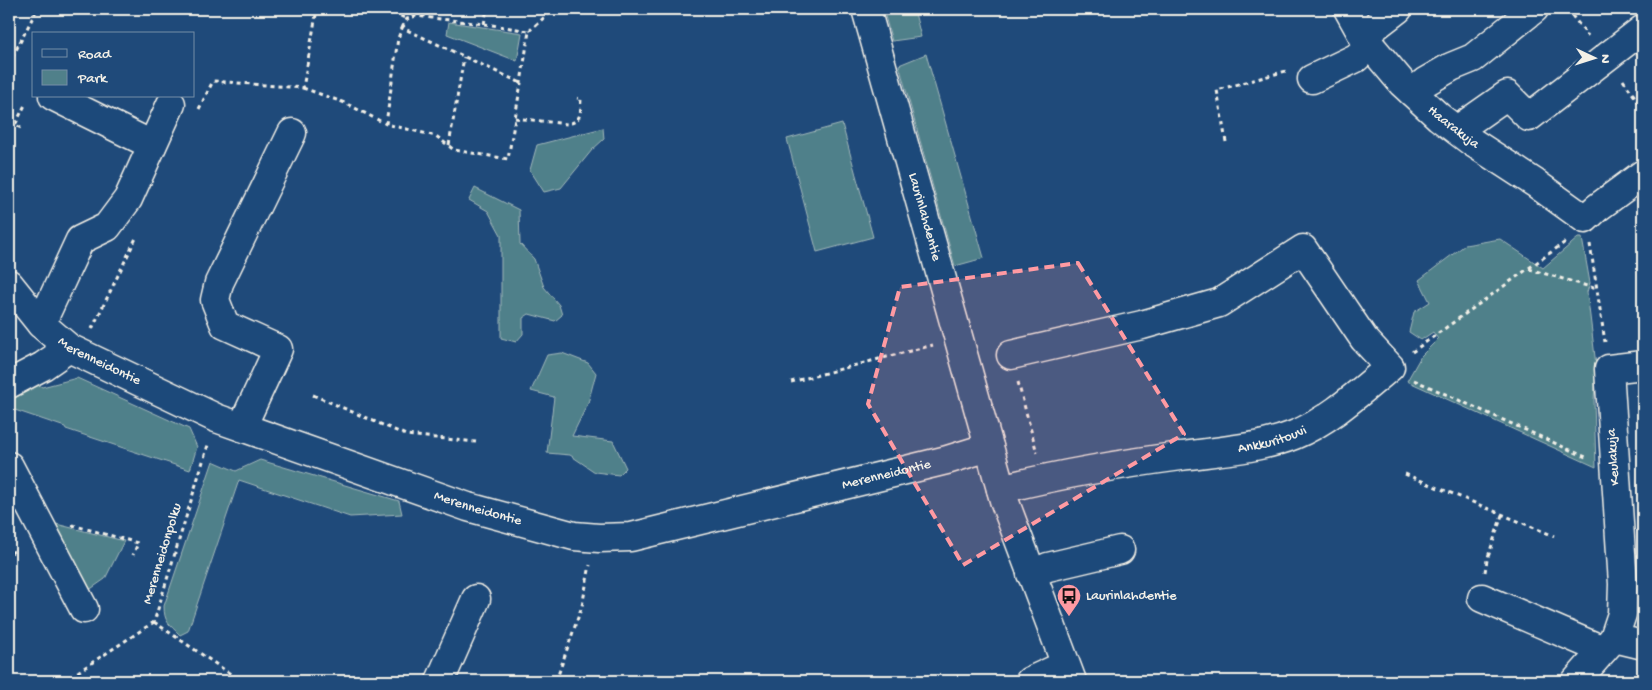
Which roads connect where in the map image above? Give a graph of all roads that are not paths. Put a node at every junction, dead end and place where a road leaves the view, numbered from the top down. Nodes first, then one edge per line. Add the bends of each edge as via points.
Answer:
1 (866, 9) edge
2 (1348, 9) edge
3 (1398, 9) edge
4 (1534, 9) edge
5 (1643, 30) edge
6 (1366, 40) junction
7 (1312, 79) road end
8 (1412, 92) junction
9 (57, 98) edge
10 (171, 104) dead end
11 (1457, 130) junction
12 (292, 132) dead end
13 (152, 145) junction
14 (1643, 174) edge
15 (9, 284) edge
16 (41, 324) junction
17 (78, 342) junction
18 (1010, 355) road end
19 (1643, 365) edge
20 (9, 384) edge
21 (242, 428) junction
22 (988, 447) junction
23 (9, 466) edge
24 (1001, 489) junction
25 (1120, 550) dead end
26 (1031, 574) junction
27 (476, 598) dead end
28 (1482, 598) road end
29 (84, 609) dead end
30 (1609, 644) junction
31 (1643, 645) edge
32 (1068, 673) edge
33 (440, 681) edge
34 (1030, 681) edge
35 (1576, 681) edge

1 - 22 street, Laurinlahdentie
2 - 6 street, Haarakuja
3 - 6 street
4 - 8 street via 1473,58 1451,67
5 - 11 street via 1529,117 1507,95
6 - 7 street via 1356,58
6 - 8 street, Haarakuja
8 - 11 street, Haarakuja
9 - 13 street
10 - 13 street
11 - 14 street, Haarakuja via 1585,219
12 - 21 street via 218,283 215,300 225,325 278,348
13 - 16 street via 128,199 107,227 80,240
15 - 16 street, Merenneidontie
16 - 17 street, Merenneidontie
17 - 20 street
17 - 21 street, Merenneidontie via 216,418
18 - 24 street, Ankkuritouvi via 1142,325 1219,303 1303,249 1364,338 1390,367 1333,413 1286,438 1112,466
19 - 30 street, Keulakuja via 1609,369 1623,584 1622,614
21 - 22 street, Merenneidontie via 468,506 574,536 599,538 630,536 947,460
22 - 24 street, Laurinlahdentie
23 - 29 street
24 - 26 street, Laurinlahdentie
25 - 26 street
26 - 32 street, Laurinlahdentie
27 - 33 street
28 - 30 street
30 - 31 street
30 - 35 street, Keulakuja
32 - 34 street

